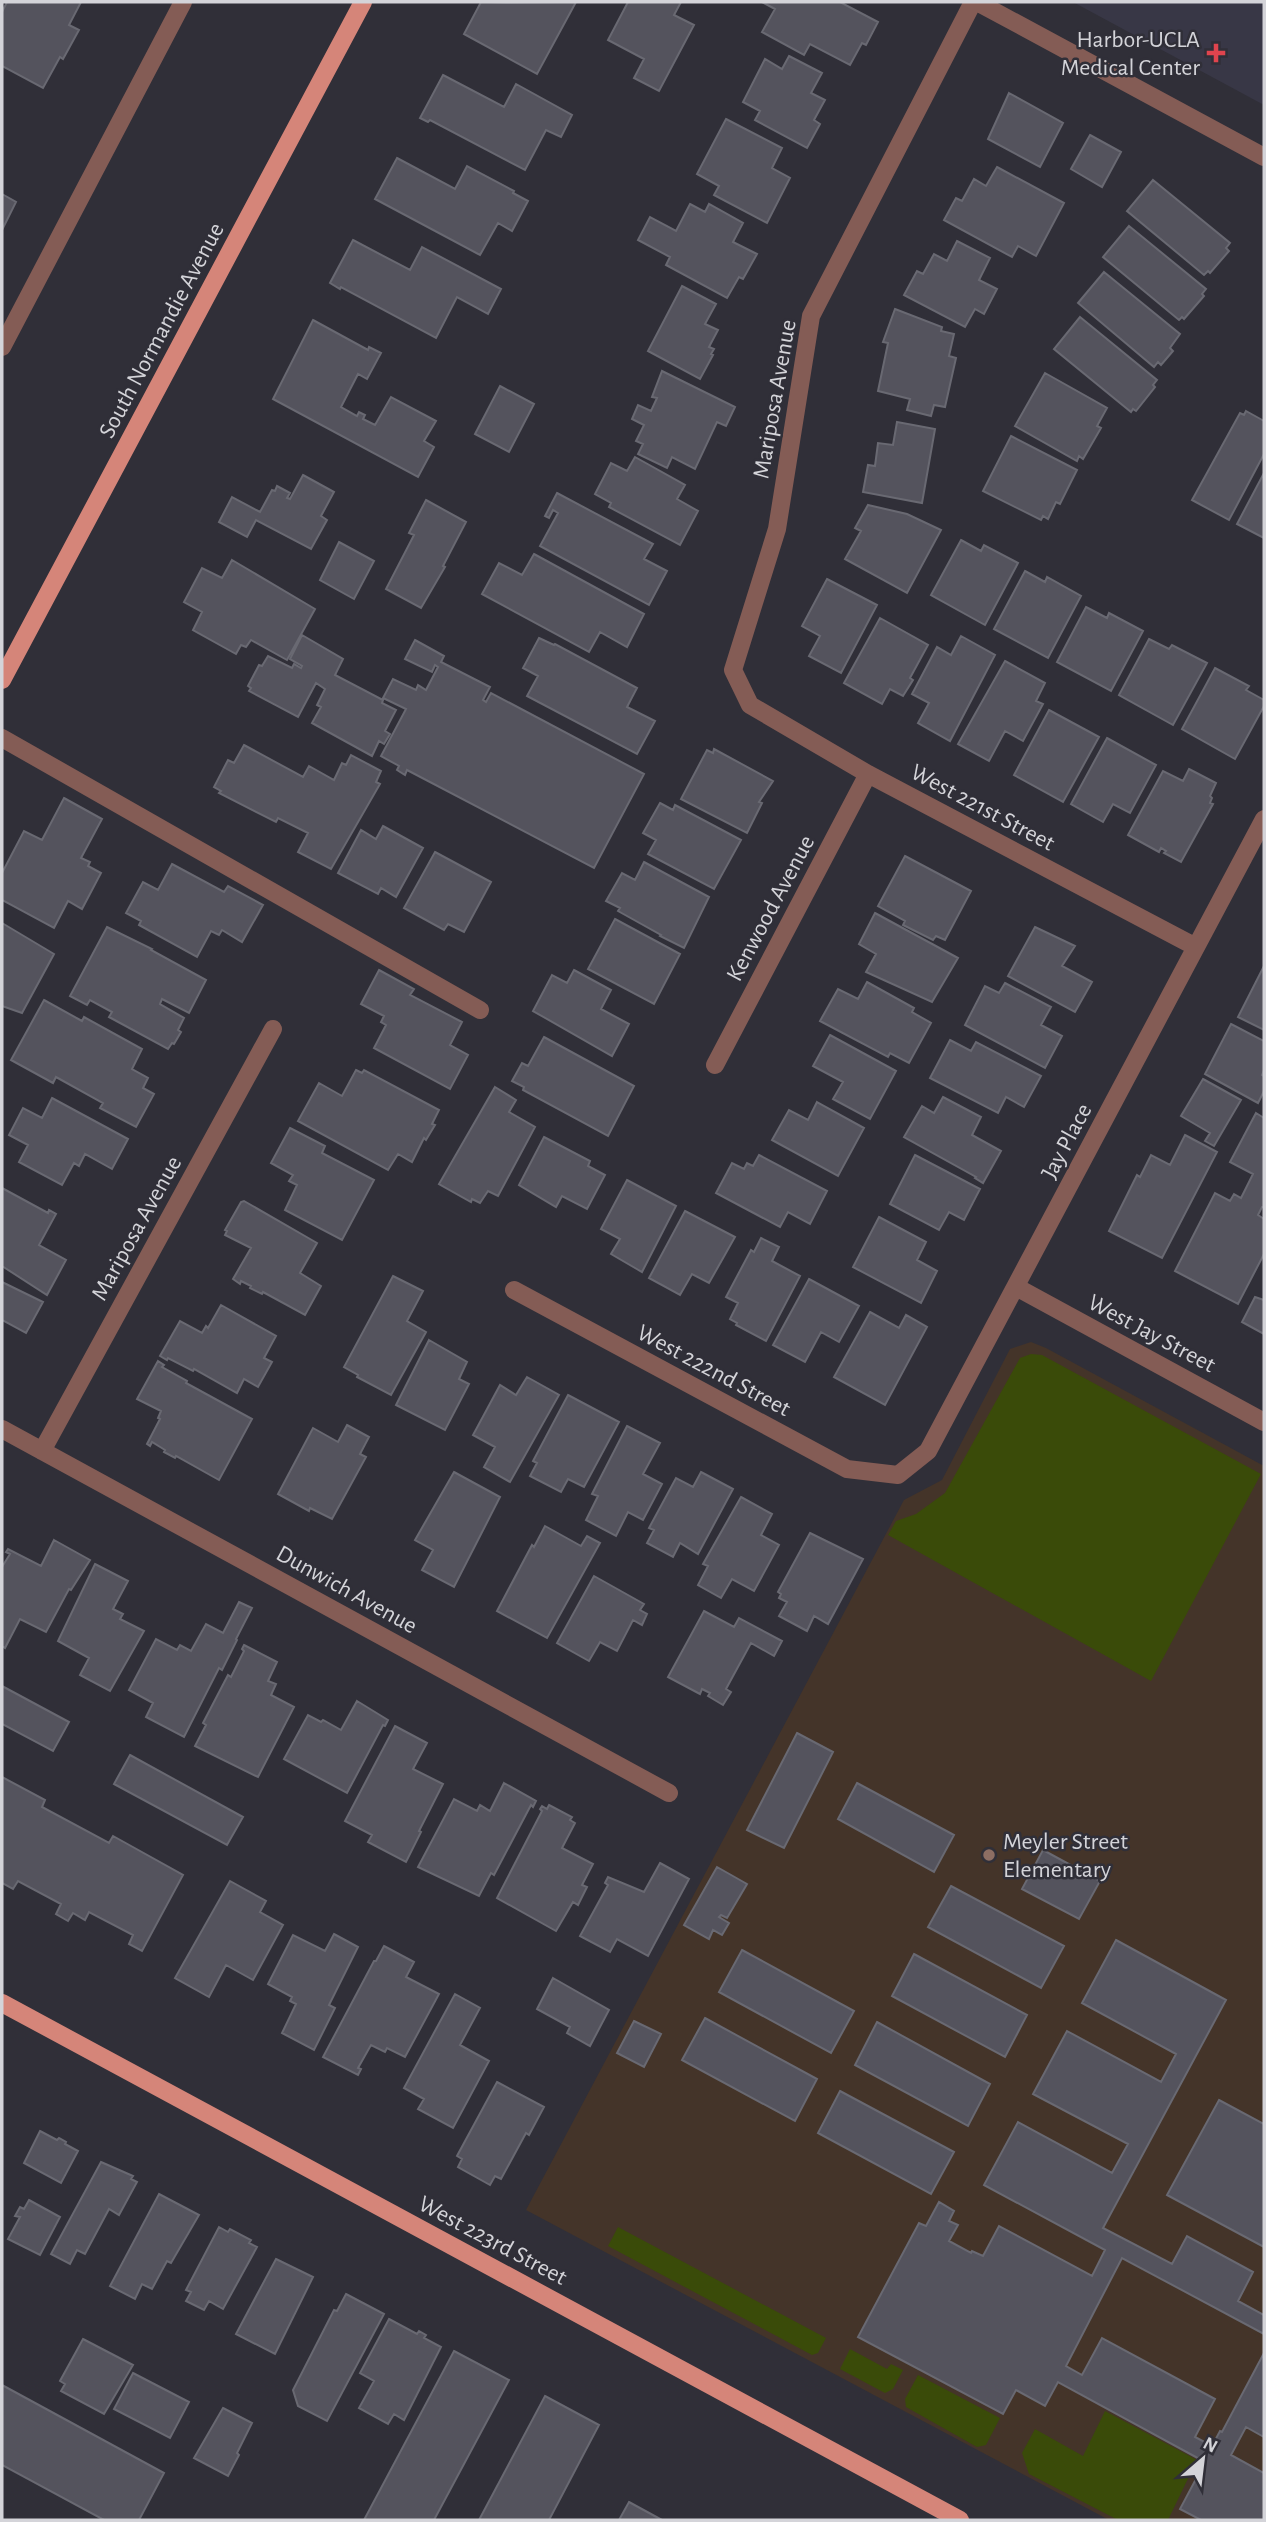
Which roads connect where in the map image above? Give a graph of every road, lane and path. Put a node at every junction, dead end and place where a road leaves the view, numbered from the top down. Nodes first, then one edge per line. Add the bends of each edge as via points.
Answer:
1 (183, 2) edge
2 (363, 2) edge
3 (975, 2) edge
4 (1264, 157) edge
5 (2, 347) edge
6 (2, 680) edge
7 (750, 705) joint
8 (2, 738) edge
9 (868, 774) junction
10 (1264, 819) edge
11 (1196, 947) junction
12 (480, 1010) dead end
13 (273, 1029) dead end
14 (715, 1065) dead end
15 (1016, 1287) junction
16 (514, 1290) dead end
17 (1264, 1422) edge
18 (2, 1429) edge
19 (42, 1451) junction
20 (898, 1475) joint
21 (669, 1793) dead end
22 (3, 2007) edge
23 (960, 2520) edge

1 - 5 street
2 - 6 main road, South Normandie Avenue
3 - 4 street
3 - 7 street, Mariposa Avenue via 811,316 777,529 733,670
7 - 9 street, West 221st Street
8 - 12 street
9 - 11 street, West 221st Street
9 - 14 street, Kenwood Avenue
10 - 11 street, Jay Place
11 - 15 street, Jay Place
13 - 19 street, Mariposa Avenue
15 - 17 street, West Jay Street
15 - 20 street, Jay Place via 928,1451
16 - 20 street, West 222nd Street via 847,1469
18 - 19 street, Dunwich Avenue
19 - 21 street, Dunwich Avenue
22 - 23 main road, West 223rd Street

